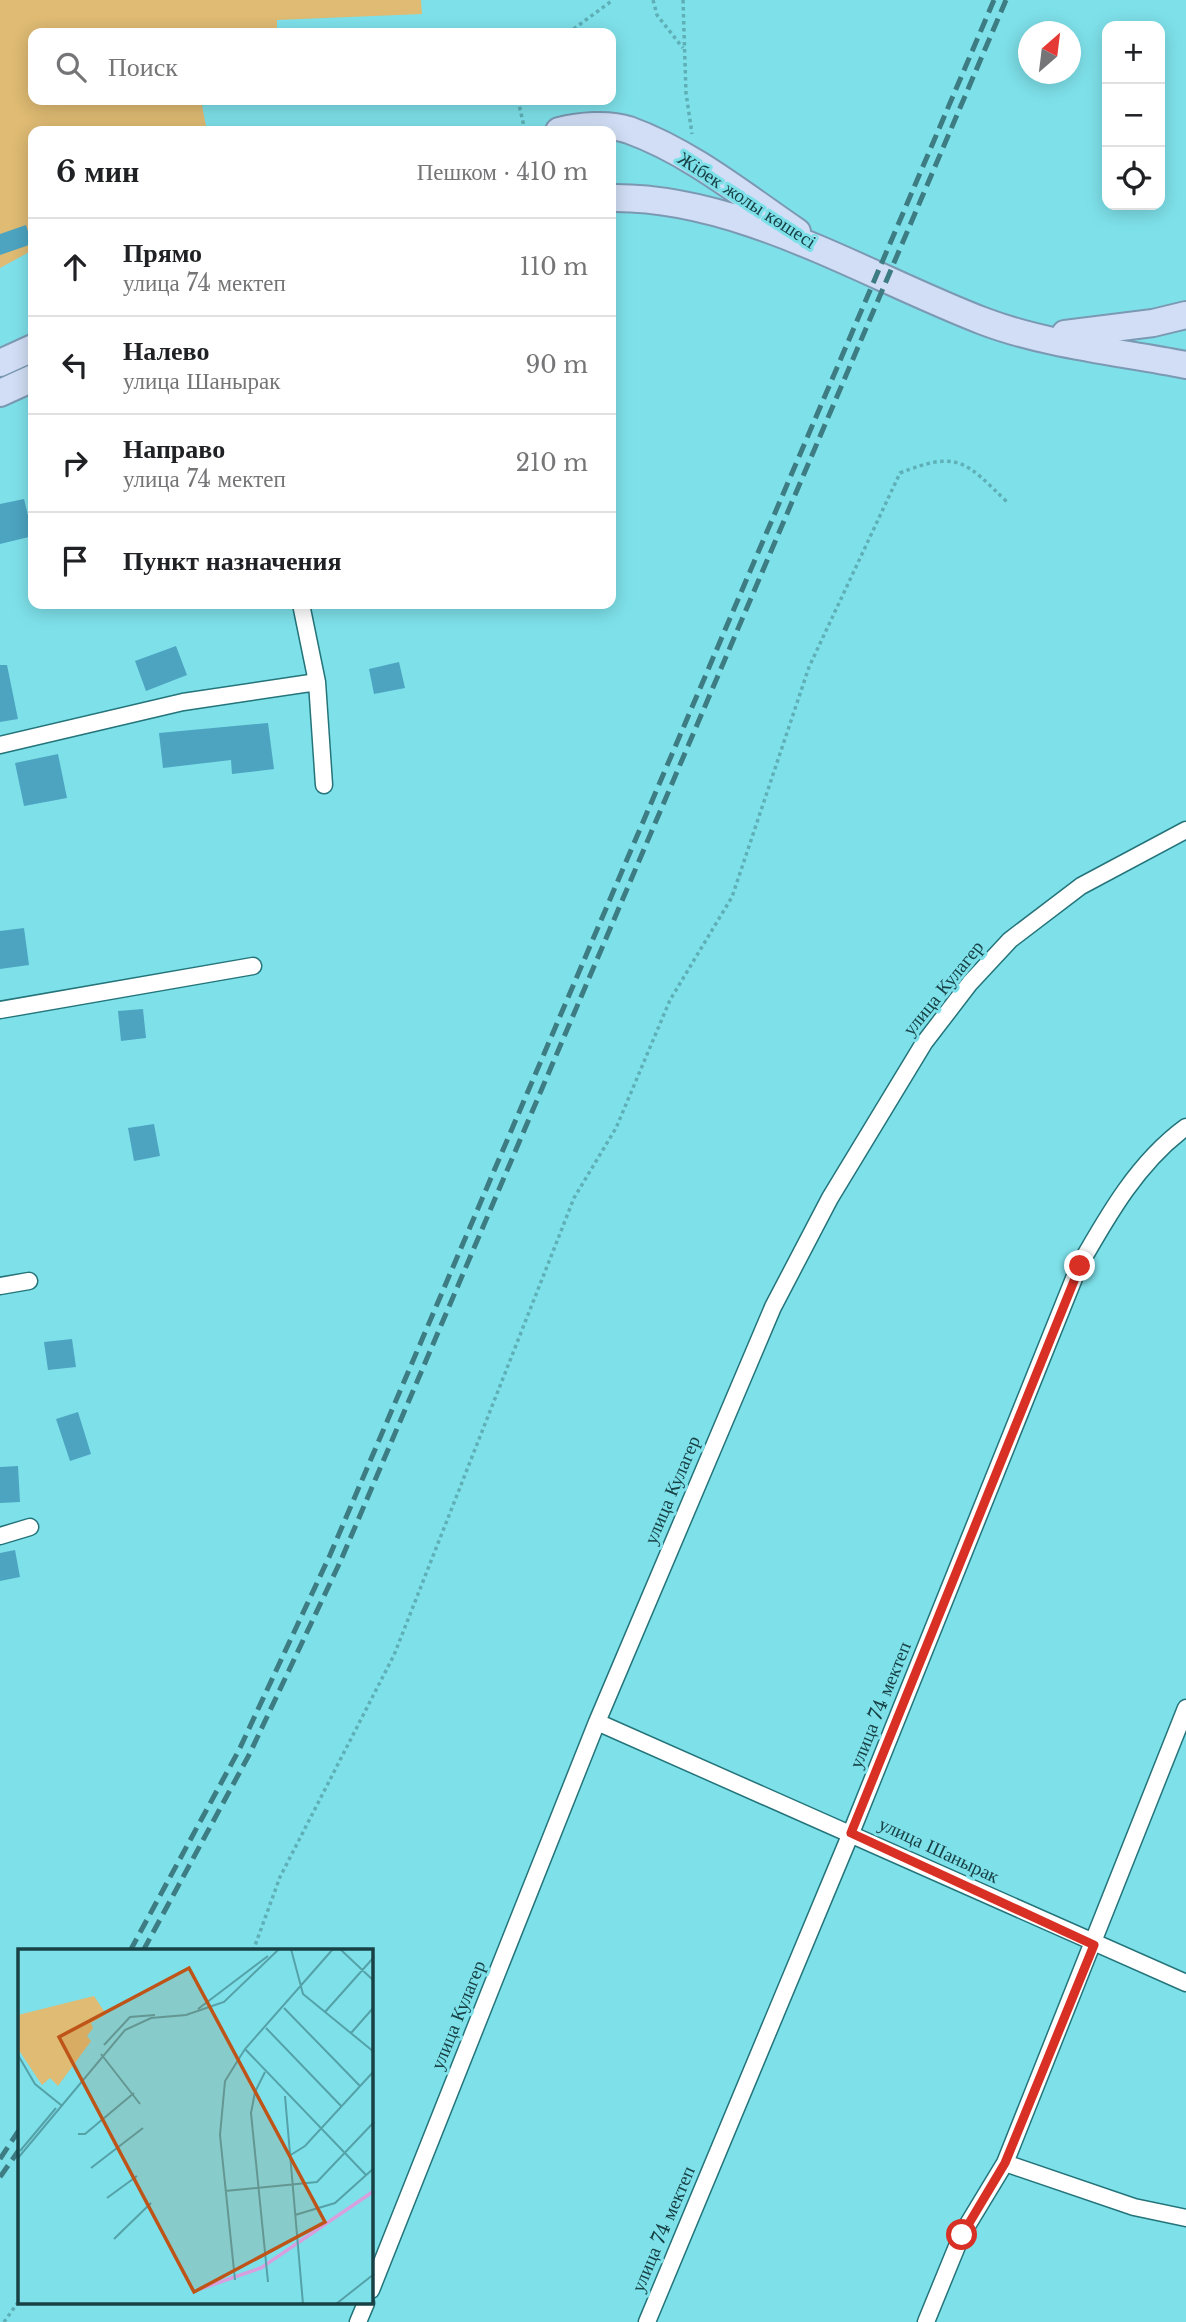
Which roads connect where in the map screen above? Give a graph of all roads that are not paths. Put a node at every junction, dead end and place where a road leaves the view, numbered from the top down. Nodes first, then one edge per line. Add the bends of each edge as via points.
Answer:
1 (616, 129) edge
2 (616, 198) edge
3 (833, 256) junction
4 (1186, 315) edge
5 (1042, 337) junction
6 (28, 350) edge
7 (0, 363) edge
8 (1186, 365) edge
9 (28, 380) edge
10 (0, 393) edge
11 (302, 609) edge
12 (317, 681) junction
13 (0, 745) edge
14 (324, 785) dead end
15 (1186, 830) edge
16 (253, 966) dead end
17 (0, 1010) edge
18 (1186, 1127) edge
19 (29, 1281) dead end
20 (0, 1286) edge
21 (30, 1527) dead end
22 (0, 1536) edge
23 (1184, 1715) edge
24 (597, 1722) junction
25 (851, 1833) junction
26 (1094, 1945) junction
27 (1186, 1983) edge
28 (1005, 2163) junction
29 (1186, 2218) edge
30 (373, 2285) edge
31 (366, 2304) edge
32 (358, 2322) edge
33 (647, 2322) edge
34 (926, 2322) edge

1 - 3 main road, Жібек жолы көшесі via 627,130 696,163
2 - 3 main road, Жібек жолы көшесі via 643,197 726,216
3 - 5 main road via 985,322
4 - 5 main road
5 - 8 main road
6 - 7 main road
9 - 10 main road
11 - 12 street
12 - 13 street via 183,702
12 - 14 street
15 - 24 street, улица Кулагер via 1081,887 1010,940 970,982 924,1043 830,1198 773,1307
16 - 17 street
18 - 25 street, улица 74 мектеп via 1146,1164 1113,1206 1080,1266
19 - 20 street
21 - 22 street
23 - 26 street
24 - 25 street, улица Шанырак
24 - 30 street, улица Кулагер
25 - 26 street, улица Шанырак
25 - 33 street, улица 74 мектеп
26 - 27 street, улица Шанырак
26 - 28 street
28 - 29 street via 1134,2207
28 - 34 street via 962,2235
31 - 32 street

